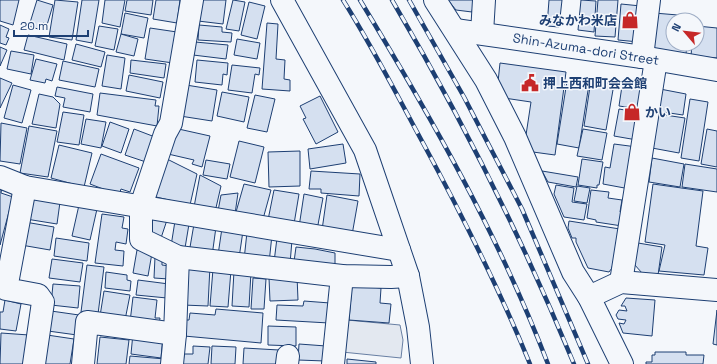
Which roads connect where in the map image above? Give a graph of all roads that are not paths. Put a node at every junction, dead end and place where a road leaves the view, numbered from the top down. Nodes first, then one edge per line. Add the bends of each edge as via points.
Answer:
1 (192, 0) edge
2 (435, 0) edge
3 (484, 0) edge
4 (648, 0) edge
5 (285, 1) edge
6 (455, 30) junction
7 (482, 33) junction
8 (649, 59) junction
9 (717, 70) edge
10 (0, 177) edge
11 (25, 187) junction
12 (141, 206) junction
13 (399, 250) junction
14 (178, 257) junction
15 (342, 276) junction
16 (408, 276) junction
17 (621, 282) junction
18 (717, 290) edge
19 (589, 297) junction
20 (176, 334) junction
21 (34, 364) edge
22 (83, 364) edge
23 (172, 364) edge
24 (333, 364) edge
25 (422, 364) edge
26 (622, 364) edge

1 - 12 street via 171,123
2 - 6 street
3 - 7 street
4 - 8 street
5 - 13 street via 365,150
6 - 7 street, Shin-Azuma-dori Street
6 - 19 street via 486,80 515,137 573,272
7 - 8 street, Shin-Azuma-dori Street
8 - 9 street, Shin-Azuma-dori Street
8 - 17 street
10 - 11 street
11 - 12 street
11 - 21 street via 6,289 38,296 43,302
12 - 13 street
12 - 14 street via 141,239
13 - 16 street
14 - 15 street
14 - 20 street
15 - 16 street
15 - 24 street
16 - 25 street
17 - 18 street
17 - 19 street
19 - 26 street
20 - 22 street via 87,322
20 - 23 street

